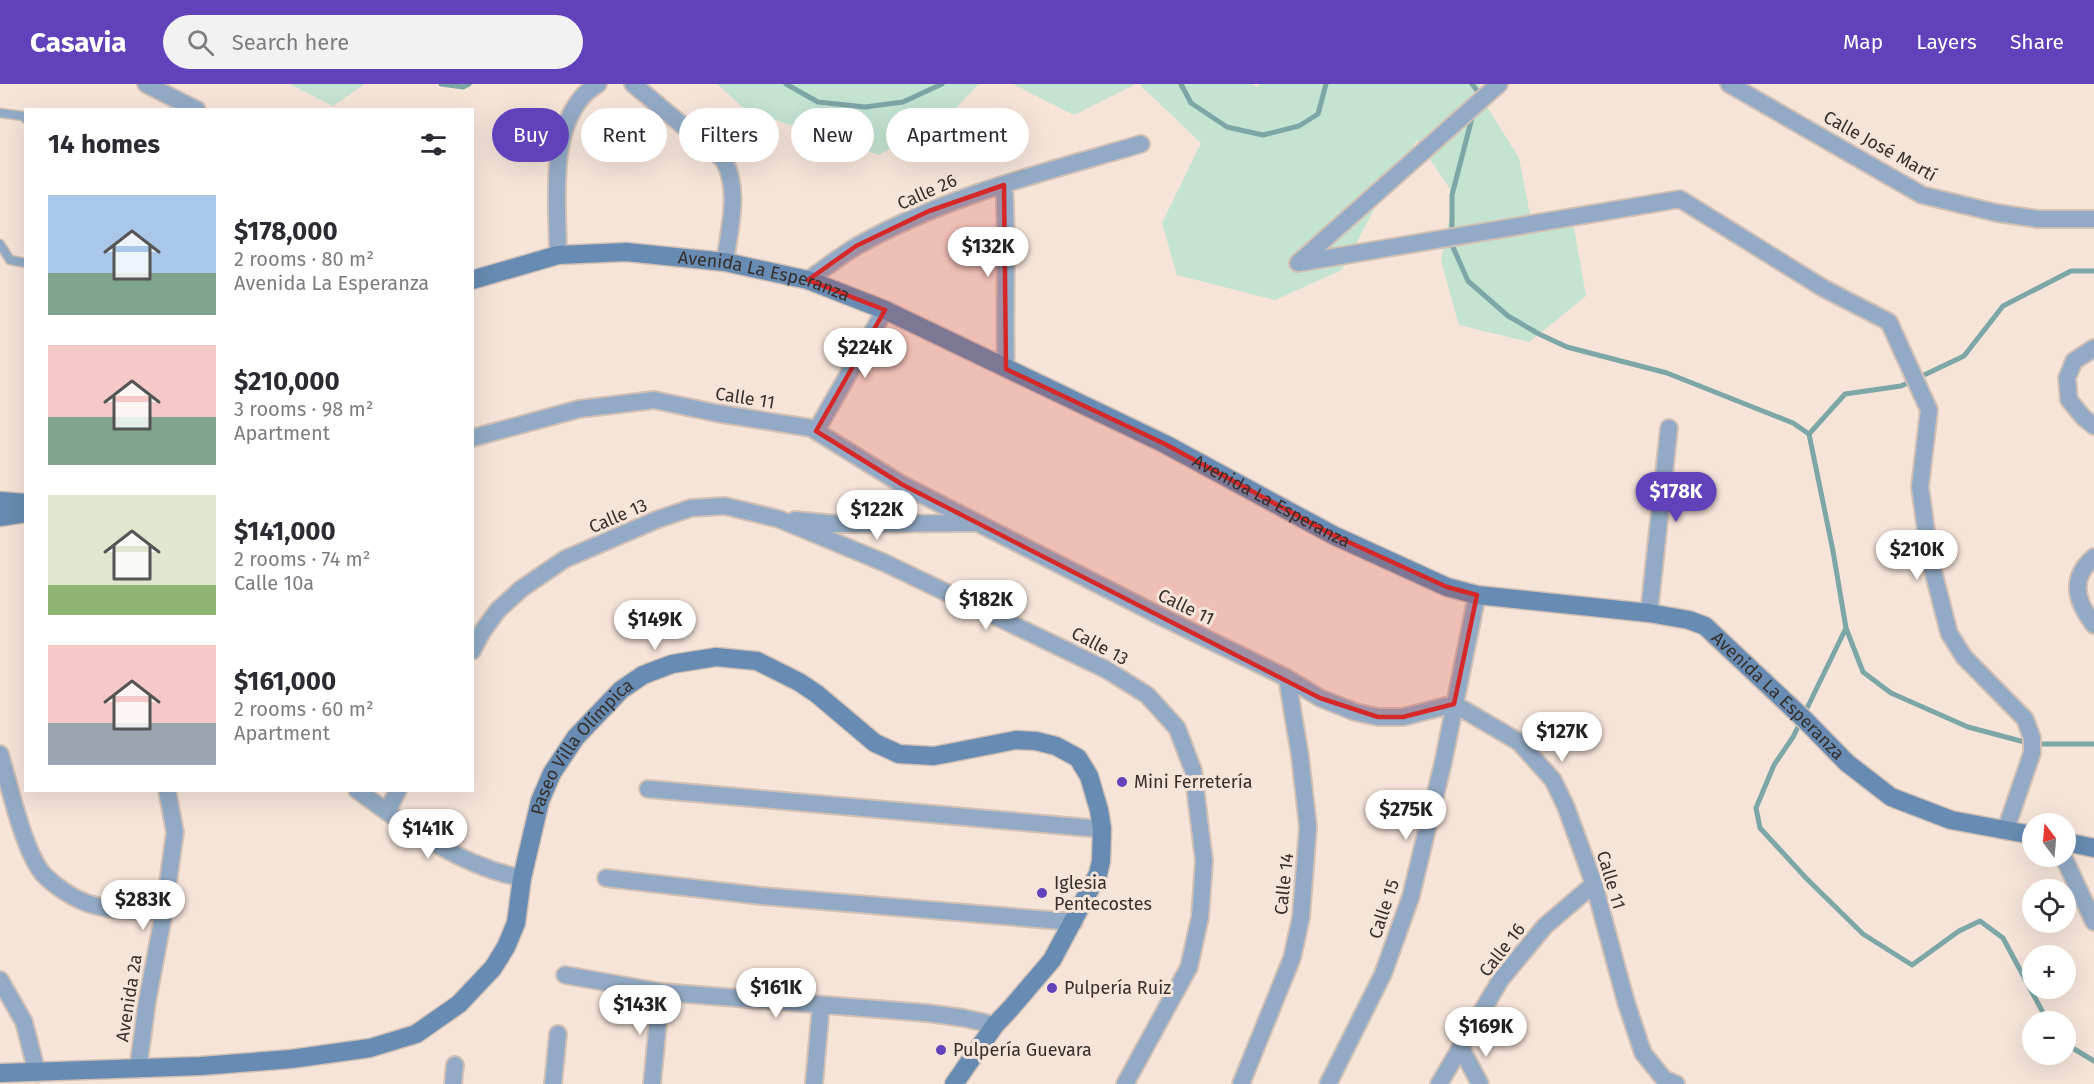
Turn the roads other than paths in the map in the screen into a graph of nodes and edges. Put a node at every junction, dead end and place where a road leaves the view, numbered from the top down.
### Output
1 (146, 84) edge
2 (598, 84) edge
3 (633, 84) edge
4 (1499, 84) edge
5 (1729, 84) edge
6 (195, 108) edge
7 (0, 113) edge
8 (24, 117) edge
9 (1141, 144) dead end
10 (1004, 185) junction
11 (2094, 219) edge
12 (0, 244) edge
13 (558, 255) junction
14 (725, 262) junction
15 (24, 263) edge
16 (474, 279) edge
17 (808, 280) junction
18 (885, 310) junction
19 (2094, 348) edge
20 (1006, 369) junction
21 (2094, 426) edge
22 (1669, 428) dead end
23 (816, 431) junction
24 (474, 437) edge
25 (0, 501) edge
26 (24, 503) edge
27 (24, 513) edge
28 (0, 517) edge
29 (779, 519) junction
30 (977, 523) junction
31 (2094, 557) edge
32 (1477, 595) junction
33 (1649, 613) junction
34 (2094, 625) edge
35 (474, 647) edge
36 (1287, 678) junction
37 (1454, 704) junction
38 (0, 754) edge
39 (648, 789) dead end
40 (167, 792) edge
41 (360, 792) edge
42 (397, 792) edge
43 (387, 812) junction
44 (1102, 829) junction
45 (2006, 830) junction
46 (2022, 833) edge
47 (2076, 844) edge
48 (2094, 848) edge
49 (2068, 867) edge
50 (522, 878) junction
51 (606, 878) dead end
52 (1594, 885) junction
53 (164, 912) junction
54 (1074, 922) junction
55 (2094, 922) edge
56 (565, 975) dead end
57 (0, 980) edge
58 (661, 992) junction
59 (821, 1005) junction
60 (995, 1025) junction
61 (558, 1034) dead end
62 (1461, 1048) junction
63 (455, 1065) dead end
64 (138, 1069) junction
65 (0, 1073) edge
66 (37, 1073) junction
67 (453, 1084) edge
68 (553, 1084) edge
69 (652, 1084) edge
70 (814, 1084) edge
71 (954, 1084) edge
72 (1125, 1084) edge
73 (1241, 1084) edge
74 (1328, 1084) edge
75 (1439, 1084) edge
76 (1480, 1084) edge
77 (1676, 1084) edge

1 - 6 street
2 - 13 street
3 - 14 street
4 - 45 street
5 - 11 street, Calle José Martí
7 - 8 lane
9 - 10 street, Calle 26
10 - 17 street, Calle 26
10 - 20 street
12 - 15 lane
13 - 14 street, Avenida La Esperanza
13 - 16 street, Avenida La Esperanza
14 - 17 street, Avenida La Esperanza
17 - 18 street, Avenida La Esperanza
18 - 20 street, Avenida La Esperanza
18 - 23 street
19 - 21 street
20 - 32 street, Avenida La Esperanza
22 - 33 street
23 - 24 street, Calle 11
23 - 30 street, Calle 11
25 - 26 street
27 - 28 street
29 - 30 street
29 - 35 street, Calle 13
29 - 72 street, Calle 13
30 - 36 street, Calle 11
31 - 34 street
32 - 33 street, Avenida La Esperanza
32 - 37 street, Calle 15
33 - 45 street, Avenida La Esperanza
36 - 37 street, Calle 11
36 - 73 street, Calle 14
37 - 52 street, Calle 11
37 - 74 street, Calle 15
38 - 53 street
39 - 44 street
40 - 53 street, Avenida 2a
41 - 43 street
42 - 43 street
43 - 50 street
44 - 50 street, Paseo Villa Olímpica
44 - 54 street, Paseo Villa Olímpica
45 - 46 street, Avenida La Esperanza
47 - 48 street
49 - 55 street
50 - 64 street, Paseo Villa Olímpica
51 - 54 street
52 - 62 street, Calle 16
52 - 77 street, Calle 11
53 - 64 street, Avenida 2a
54 - 60 street, Paseo Villa Olímpica
56 - 58 street
57 - 66 street
58 - 59 street
58 - 69 street
59 - 60 street
59 - 70 street
60 - 71 street, Paseo Villa Olímpica
61 - 68 street
62 - 75 street, Calle 16
62 - 76 street
63 - 67 street
64 - 66 street, Paseo Villa Olímpica
65 - 66 street, Paseo Villa Olímpica

